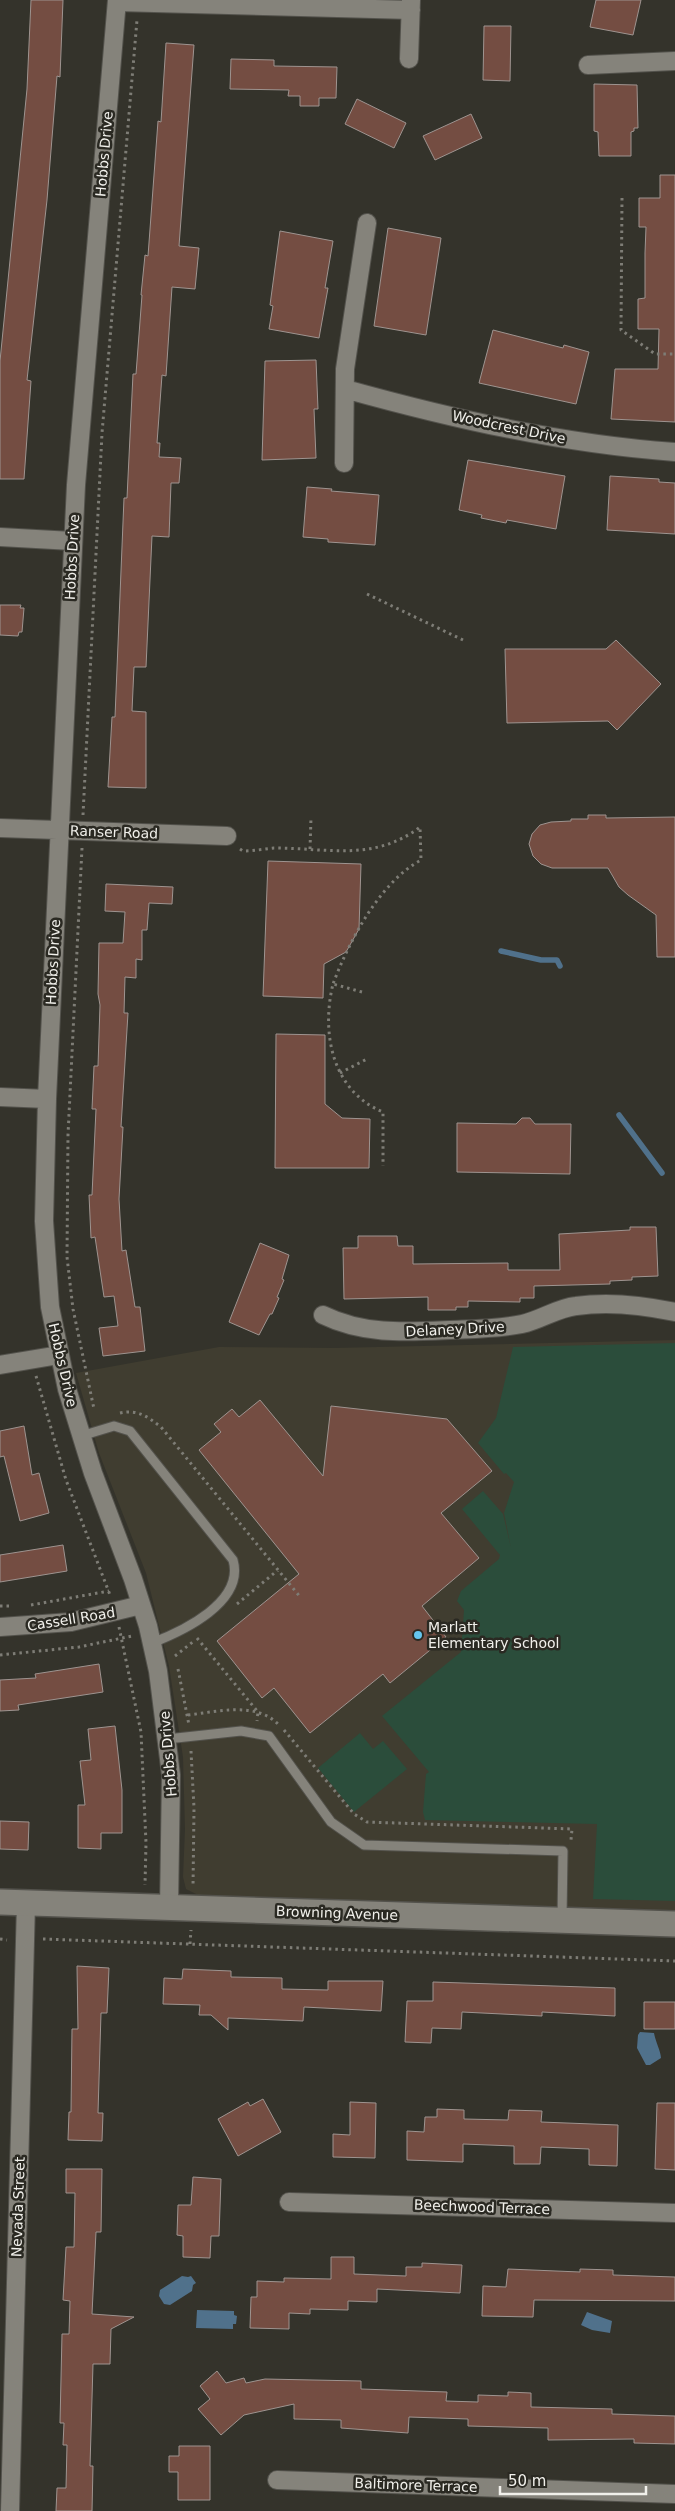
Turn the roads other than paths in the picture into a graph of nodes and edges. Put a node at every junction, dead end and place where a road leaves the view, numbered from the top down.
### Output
1 (117, 1) edge
2 (411, 5) edge
3 (409, 58) dead end
4 (675, 61) edge
5 (588, 65) dead end
6 (366, 223) dead end
7 (345, 389) junction
8 (675, 452) edge
9 (344, 463) dead end
10 (0, 537) edge
11 (72, 541) junction
12 (0, 828) edge
13 (60, 830) junction
14 (227, 836) road end
15 (0, 1097) edge
16 (47, 1099) junction
17 (675, 1312) edge
18 (323, 1315) dead end
19 (59, 1355) junction
20 (0, 1365) edge
21 (81, 1436) junction
22 (142, 1605) junction
23 (0, 1627) edge
24 (152, 1643) junction
25 (168, 1739) junction
26 (0, 1902) edge
27 (26, 1903) junction
28 (169, 1908) junction
29 (562, 1920) junction
30 (675, 1924) edge
31 (289, 2202) dead end
32 (675, 2213) edge
33 (277, 2480) dead end
34 (675, 2494) edge
35 (10, 2511) edge

1 - 2 street
1 - 11 street, Hobbs Drive
2 - 3 street
4 - 5 street
6 - 7 street
7 - 8 street, Woodcrest Drive
7 - 9 street
10 - 11 street
11 - 13 street, Hobbs Drive
12 - 13 street, Ranser Road
13 - 14 street, Ranser Road
13 - 16 street, Hobbs Drive
15 - 16 street
16 - 19 street, Hobbs Drive
17 - 18 street, Delaney Drive
19 - 20 street
19 - 21 street, Hobbs Drive
21 - 22 street, Hobbs Drive
21 - 24 lane
22 - 23 street, Cassell Road
22 - 24 street, Hobbs Drive
24 - 25 street, Hobbs Drive
25 - 28 street, Hobbs Drive
25 - 29 lane
26 - 27 street, Browning Avenue
27 - 28 street, Browning Avenue
27 - 35 street, Nevada Street
28 - 29 street, Browning Avenue
29 - 30 street, Browning Avenue
31 - 32 street, Beechwood Terrace
33 - 34 street, Baltimore Terrace

